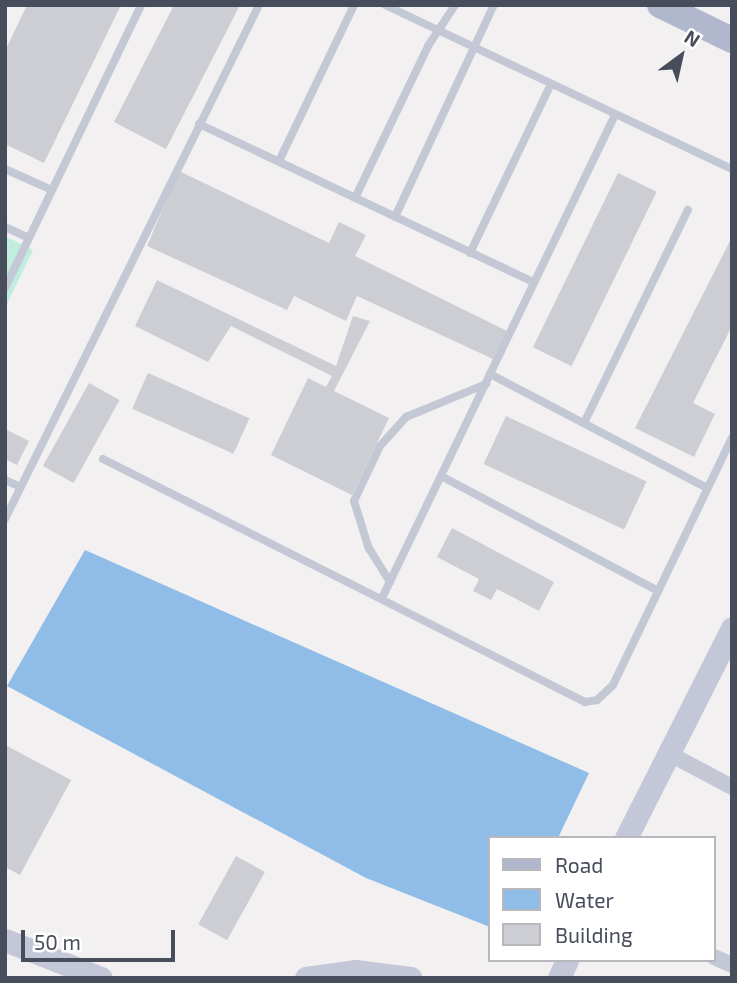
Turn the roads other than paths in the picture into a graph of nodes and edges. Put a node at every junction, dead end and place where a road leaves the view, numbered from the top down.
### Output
1 (141, 5) edge
2 (259, 5) edge
3 (354, 5) edge
4 (385, 5) edge
5 (455, 5) edge
6 (494, 5) edge
7 (660, 5) edge
8 (442, 31) junction
9 (732, 40) edge
10 (474, 48) junction
11 (551, 84) junction
12 (614, 117) junction
13 (199, 124) junction
14 (279, 161) junction
15 (5, 169) edge
16 (732, 169) edge
17 (52, 190) junction
18 (355, 198) junction
19 (688, 210) dead end
20 (396, 217) junction
21 (5, 227) edge
22 (29, 238) junction
23 (470, 253) junction
24 (534, 282) junction
25 (5, 288) edge
26 (490, 374) junction
27 (486, 384) junction
28 (585, 421) junction
29 (732, 438) edge
30 (103, 459) dead end
31 (441, 476) junction
32 (5, 480) edge
33 (21, 487) junction
34 (708, 488) junction
35 (5, 519) edge
36 (390, 582) junction
37 (658, 591) junction
38 (382, 598) junction
39 (732, 628) edge
40 (668, 753) junction
41 (732, 787) edge
42 (627, 836) edge
43 (5, 940) edge
44 (716, 958) edge
45 (566, 962) edge
46 (732, 965) edge
47 (73, 974) edge
48 (397, 976) edge
49 (101, 978) edge
50 (306, 978) edge
51 (559, 978) edge

1 - 17 lane
2 - 13 lane
3 - 14 lane
4 - 8 lane
5 - 8 lane
6 - 10 lane
7 - 9 main road
8 - 10 lane
8 - 18 lane
10 - 11 lane
10 - 20 lane
11 - 12 lane
11 - 23 lane
12 - 16 lane
12 - 24 lane
13 - 14 lane
13 - 33 lane
14 - 18 lane
15 - 17 lane
17 - 22 lane
18 - 20 lane
19 - 28 lane
20 - 23 lane
21 - 22 lane
22 - 25 lane
23 - 24 lane
24 - 26 lane
26 - 27 lane
26 - 28 lane
27 - 31 lane
27 - 36 lane
28 - 34 lane
29 - 34 lane
30 - 38 lane
31 - 36 lane
31 - 37 lane
32 - 33 lane
33 - 35 lane
34 - 37 lane
36 - 38 lane
37 - 38 lane
39 - 40 main road
40 - 41 street
40 - 42 main road
43 - 47 main road
44 - 46 street
45 - 51 main road
47 - 49 main road
48 - 50 main road

